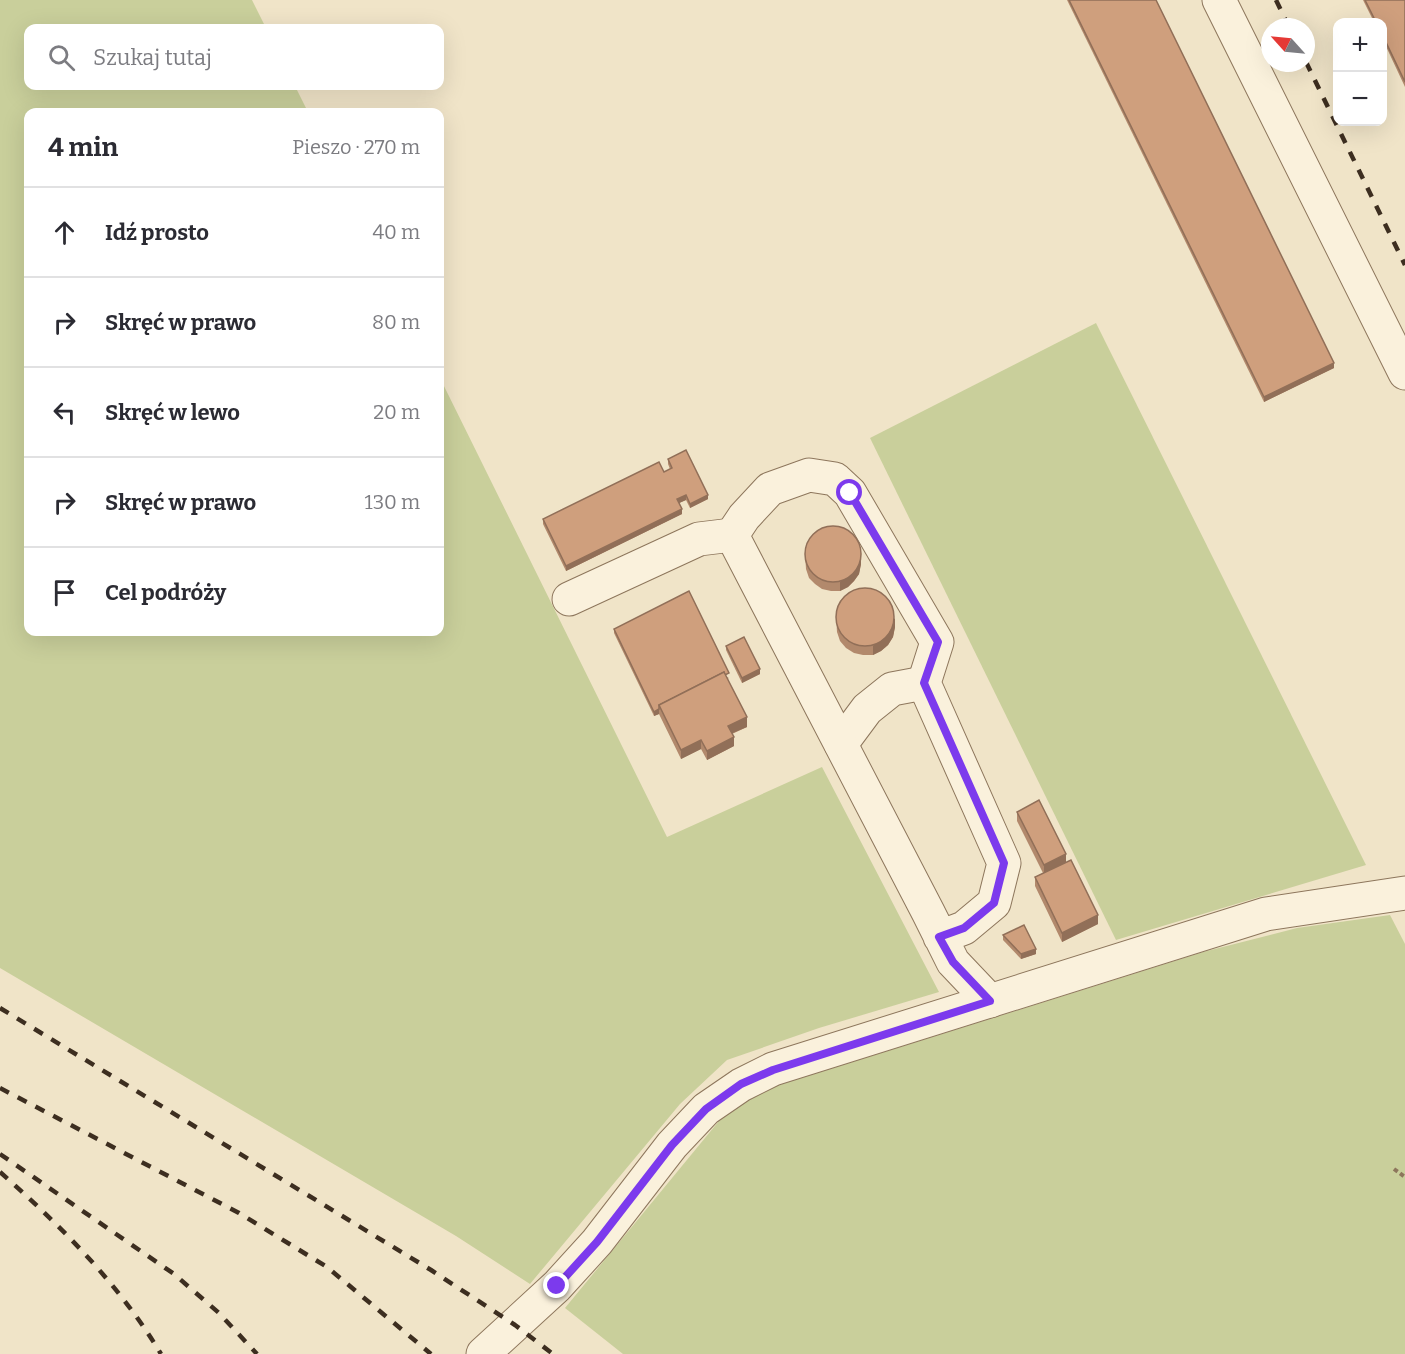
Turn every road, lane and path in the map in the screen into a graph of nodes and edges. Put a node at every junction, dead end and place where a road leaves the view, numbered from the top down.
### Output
1 (1219, 0) edge
2 (1405, 373) edge
3 (732, 535) junction
4 (569, 599) dead end
5 (924, 683) junction
6 (841, 744) junction
7 (1405, 893) edge
8 (939, 937) junction
9 (990, 1001) junction
10 (1394, 1169) dead end
11 (1405, 1177) edge
12 (483, 1354) edge

1 - 2 lane
3 - 4 lane
3 - 5 lane
3 - 6 lane
5 - 6 lane
5 - 8 lane
6 - 8 lane
7 - 9 lane
8 - 9 lane
9 - 12 lane
10 - 11 path

